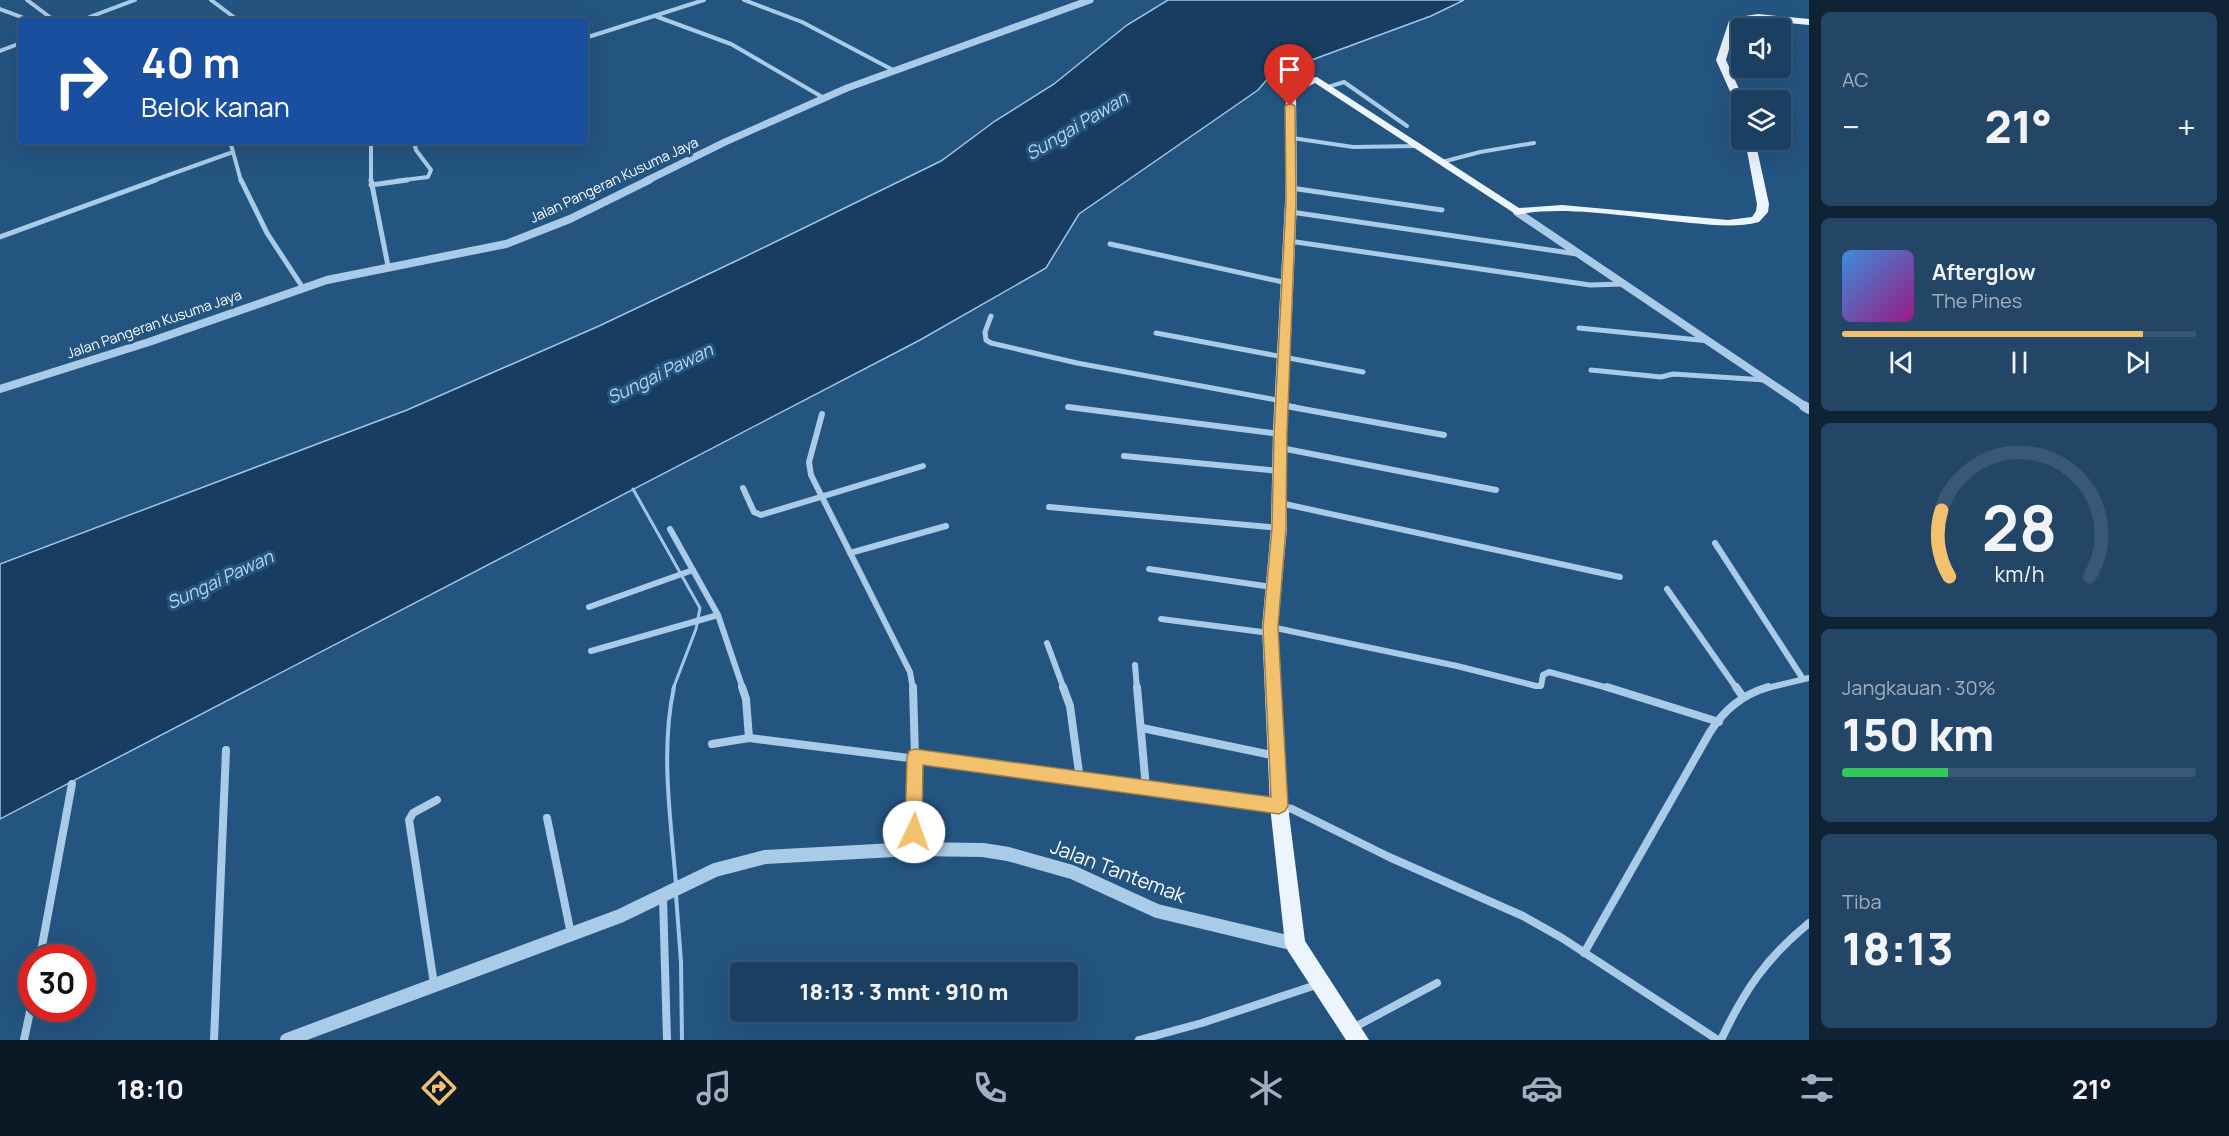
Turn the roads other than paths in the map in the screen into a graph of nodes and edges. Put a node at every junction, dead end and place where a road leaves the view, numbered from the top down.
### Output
1 (27, 0) edge
2 (135, 0) edge
3 (211, 0) edge
4 (704, 0) edge
5 (744, 0) edge
6 (1089, 0) edge
7 (0, 9) edge
8 (655, 16) junction
9 (24, 18) edge
10 (51, 18) edge
11 (87, 18) edge
12 (235, 18) edge
13 (1809, 22) edge
14 (588, 37) edge
15 (18, 44) edge
16 (0, 51) edge
17 (893, 70) junction
18 (1336, 85) junction
19 (1734, 90) edge
20 (824, 98) junction
21 (1407, 126) dead end
22 (1292, 138) junction
23 (1534, 143) dead end
24 (231, 144) edge
25 (371, 144) edge
26 (415, 144) edge
27 (1418, 146) junction
28 (1752, 150) edge
29 (233, 152) junction
30 (1448, 160) junction
31 (371, 186) junction
32 (1291, 188) junction
33 (1442, 210) dead end
34 (1290, 212) junction
35 (1517, 212) junction
36 (0, 237) edge
37 (1288, 241) junction
38 (1110, 244) dead end
39 (1581, 254) junction
40 (388, 266) junction
41 (1288, 283) junction
42 (1623, 284) junction
43 (303, 288) junction
44 (991, 316) dead end
45 (1579, 328) dead end
46 (1156, 333) dead end
47 (1709, 341) junction
48 (1285, 356) junction
49 (1591, 370) dead end
50 (1363, 372) dead end
51 (1766, 380) junction
52 (0, 389) edge
53 (1282, 403) junction
54 (1068, 407) dead end
55 (1809, 409) edge
56 (822, 414) dead end
57 (1444, 435) dead end
58 (1280, 441) junction
59 (1124, 456) dead end
60 (923, 466) dead end
61 (1280, 471) junction
62 (743, 488) dead end
63 (1496, 490) dead end
64 (821, 496) junction
65 (1280, 502) junction
66 (1049, 507) dead end
67 (946, 526) dead end
68 (1279, 528) junction
69 (670, 529) dead end
70 (1715, 543) dead end
71 (850, 553) junction
72 (1149, 569) dead end
73 (693, 570) junction
74 (1620, 577) dead end
75 (1273, 587) junction
76 (1667, 589) dead end
77 (589, 607) dead end
78 (718, 615) junction
79 (1161, 619) dead end
80 (1270, 630) junction
81 (1047, 643) dead end
82 (591, 651) dead end
83 (1136, 665) dead end
84 (1806, 679) edge
85 (1743, 697) junction
86 (1719, 722) junction
87 (1142, 728) junction
88 (749, 738) junction
89 (712, 744) dead end
90 (226, 750) dead end
91 (1276, 756) junction
92 (915, 757) junction
93 (1080, 780) junction
94 (72, 784) dead end
95 (1146, 788) junction
96 (437, 800) dead end
97 (1279, 806) junction
98 (547, 818) dead end
99 (913, 849) junction
100 (666, 895) junction
101 (1809, 923) edge
102 (571, 934) junction
103 (42, 944) edge
104 (1296, 944) junction
105 (1584, 953) junction
106 (1437, 983) dead end
107 (1320, 984) junction
108 (434, 985) junction
109 (28, 1022) edge
110 (1355, 1034) edge
111 (1714, 1039) edge
112 (24, 1040) edge
113 (214, 1040) edge
114 (287, 1040) edge
115 (667, 1040) edge
116 (1140, 1040) edge

1 - 10 street
2 - 11 street
3 - 12 street
4 - 8 street
5 - 17 street
6 - 17 street, Jalan Pangeran Kusuma Jaya
7 - 9 street
8 - 14 street
8 - 20 street
13 - 19 main road
15 - 16 street
17 - 20 street, Jalan Pangeran Kusuma Jaya
18 - 21 street
18 - 22 main road
18 - 27 main road
20 - 40 street, Jalan Pangeran Kusuma Jaya
22 - 27 street
22 - 32 main road
23 - 30 street
24 - 29 street
25 - 31 street
26 - 31 street
27 - 30 main road
28 - 35 main road
29 - 36 street
29 - 43 street
30 - 35 main road
31 - 40 street
32 - 33 street
32 - 34 main road
34 - 37 main road
34 - 39 street
35 - 39 street
37 - 41 main road
37 - 42 street
38 - 41 street
39 - 42 street
40 - 43 street, Jalan Pangeran Kusuma Jaya
41 - 48 main road
42 - 47 street
43 - 52 street, Jalan Pangeran Kusuma Jaya
44 - 53 street
45 - 47 street
46 - 48 street
47 - 51 street
48 - 50 street
48 - 53 main road
49 - 51 street
51 - 55 street
53 - 57 street
53 - 58 main road
54 - 58 street
56 - 64 street
58 - 61 main road
58 - 63 street
59 - 61 street
60 - 64 street
61 - 65 main road
62 - 64 street
64 - 71 street
65 - 68 main road
65 - 74 street
66 - 68 street
67 - 71 street
68 - 75 main road
69 - 73 street
70 - 84 street
71 - 92 street
72 - 75 street
73 - 77 street
73 - 78 street
75 - 80 main road
76 - 85 street
78 - 82 street
78 - 88 street
79 - 80 street
80 - 86 street
80 - 91 main road
81 - 93 street
83 - 87 street
84 - 85 street
85 - 86 street
86 - 105 street
87 - 91 street
87 - 95 street
88 - 89 street
88 - 92 street
90 - 113 street
91 - 97 main road
92 - 93 street
92 - 99 street
93 - 95 street
94 - 103 street
95 - 97 street
96 - 108 street
97 - 104 main road
97 - 105 street
98 - 102 street
99 - 100 street, Jalan Tantemak
99 - 104 street, Jalan Tantemak
100 - 102 street, Jalan Tantemak
100 - 115 street
101 - 111 street
102 - 108 street, Jalan Tantemak
104 - 107 main road
105 - 111 street
106 - 110 street
107 - 110 main road
107 - 116 street
108 - 114 street, Jalan Tantemak
109 - 112 street

